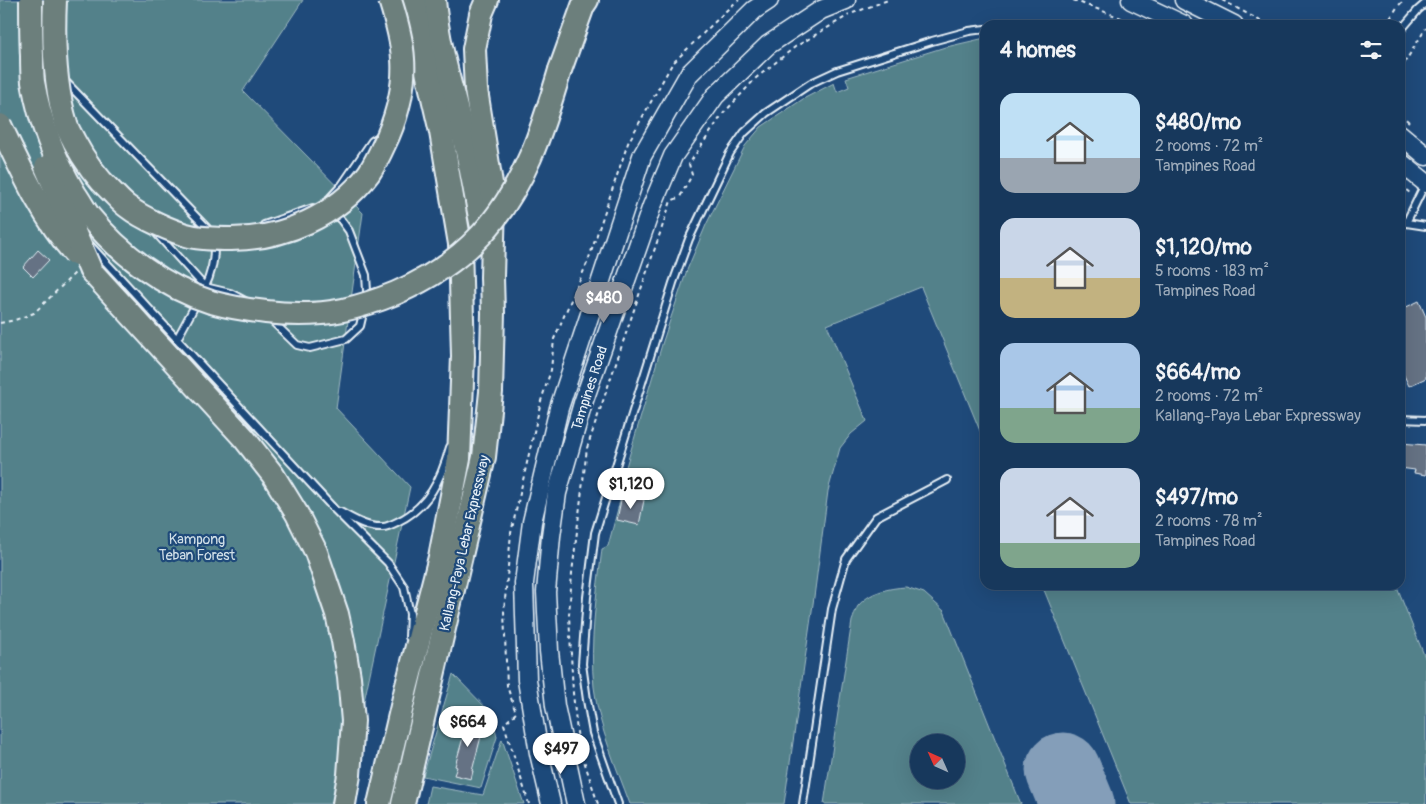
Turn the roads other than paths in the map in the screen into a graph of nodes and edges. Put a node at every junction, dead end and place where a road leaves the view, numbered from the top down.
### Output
1 (30, 0) edge
2 (55, 0) edge
3 (390, 0) edge
4 (414, 0) edge
5 (434, 0) edge
6 (487, 0) edge
7 (588, 0) edge
8 (769, 0) edge
9 (846, 0) edge
10 (1131, 0) edge
11 (1184, 0) edge
12 (1426, 3) edge
13 (1173, 20) edge
14 (1224, 20) edge
15 (1405, 25) edge
16 (980, 30) edge
17 (50, 65) junction
18 (442, 92) junction
19 (0, 125) edge
20 (390, 136) dead end
21 (1405, 138) edge
22 (1426, 156) edge
23 (1405, 166) edge
24 (1426, 183) edge
25 (321, 208) junction
26 (66, 220) dead end
27 (1405, 220) edge
28 (1405, 223) edge
29 (1426, 226) edge
30 (258, 227) dead end
31 (249, 231) dead end
32 (213, 244) junction
33 (83, 272) junction
34 (492, 277) junction
35 (205, 286) junction
36 (177, 339) junction
37 (460, 413) junction
38 (1405, 419) edge
39 (1426, 420) edge
40 (947, 480) dead end
41 (334, 509) junction
42 (409, 642) dead end
43 (408, 652) dead end
44 (406, 689) junction
45 (344, 804) edge
46 (379, 804) edge
47 (403, 804) edge
48 (551, 804) edge
49 (576, 804) edge
50 (618, 804) edge
51 (803, 804) edge

1 - 7 highway, bridge
1 - 33 highway, bridge
2 - 3 highway, bridge
2 - 17 lane
4 - 18 highway
5 - 18 highway
6 - 34 highway
8 - 48 main road, Tampines Road
9 - 49 main road, Tampines Road
10 - 13 main road
11 - 14 main road
12 - 15 lane
16 - 50 lane
17 - 32 lane
17 - 35 lane
18 - 34 highway
18 - 37 highway
19 - 33 highway, bridge
20 - 25 lane
21 - 22 main road
23 - 24 main road
24 - 27 lane
25 - 30 lane
25 - 35 lane
26 - 36 lane
28 - 29 lane
31 - 32 lane
32 - 35 lane
33 - 45 highway
34 - 47 highway, Kallang-Paya Lebar Expressway
35 - 36 lane
36 - 41 lane
37 - 41 lane
37 - 44 highway
38 - 39 lane
40 - 51 lane
41 - 42 lane
43 - 44 lane
44 - 46 highway

